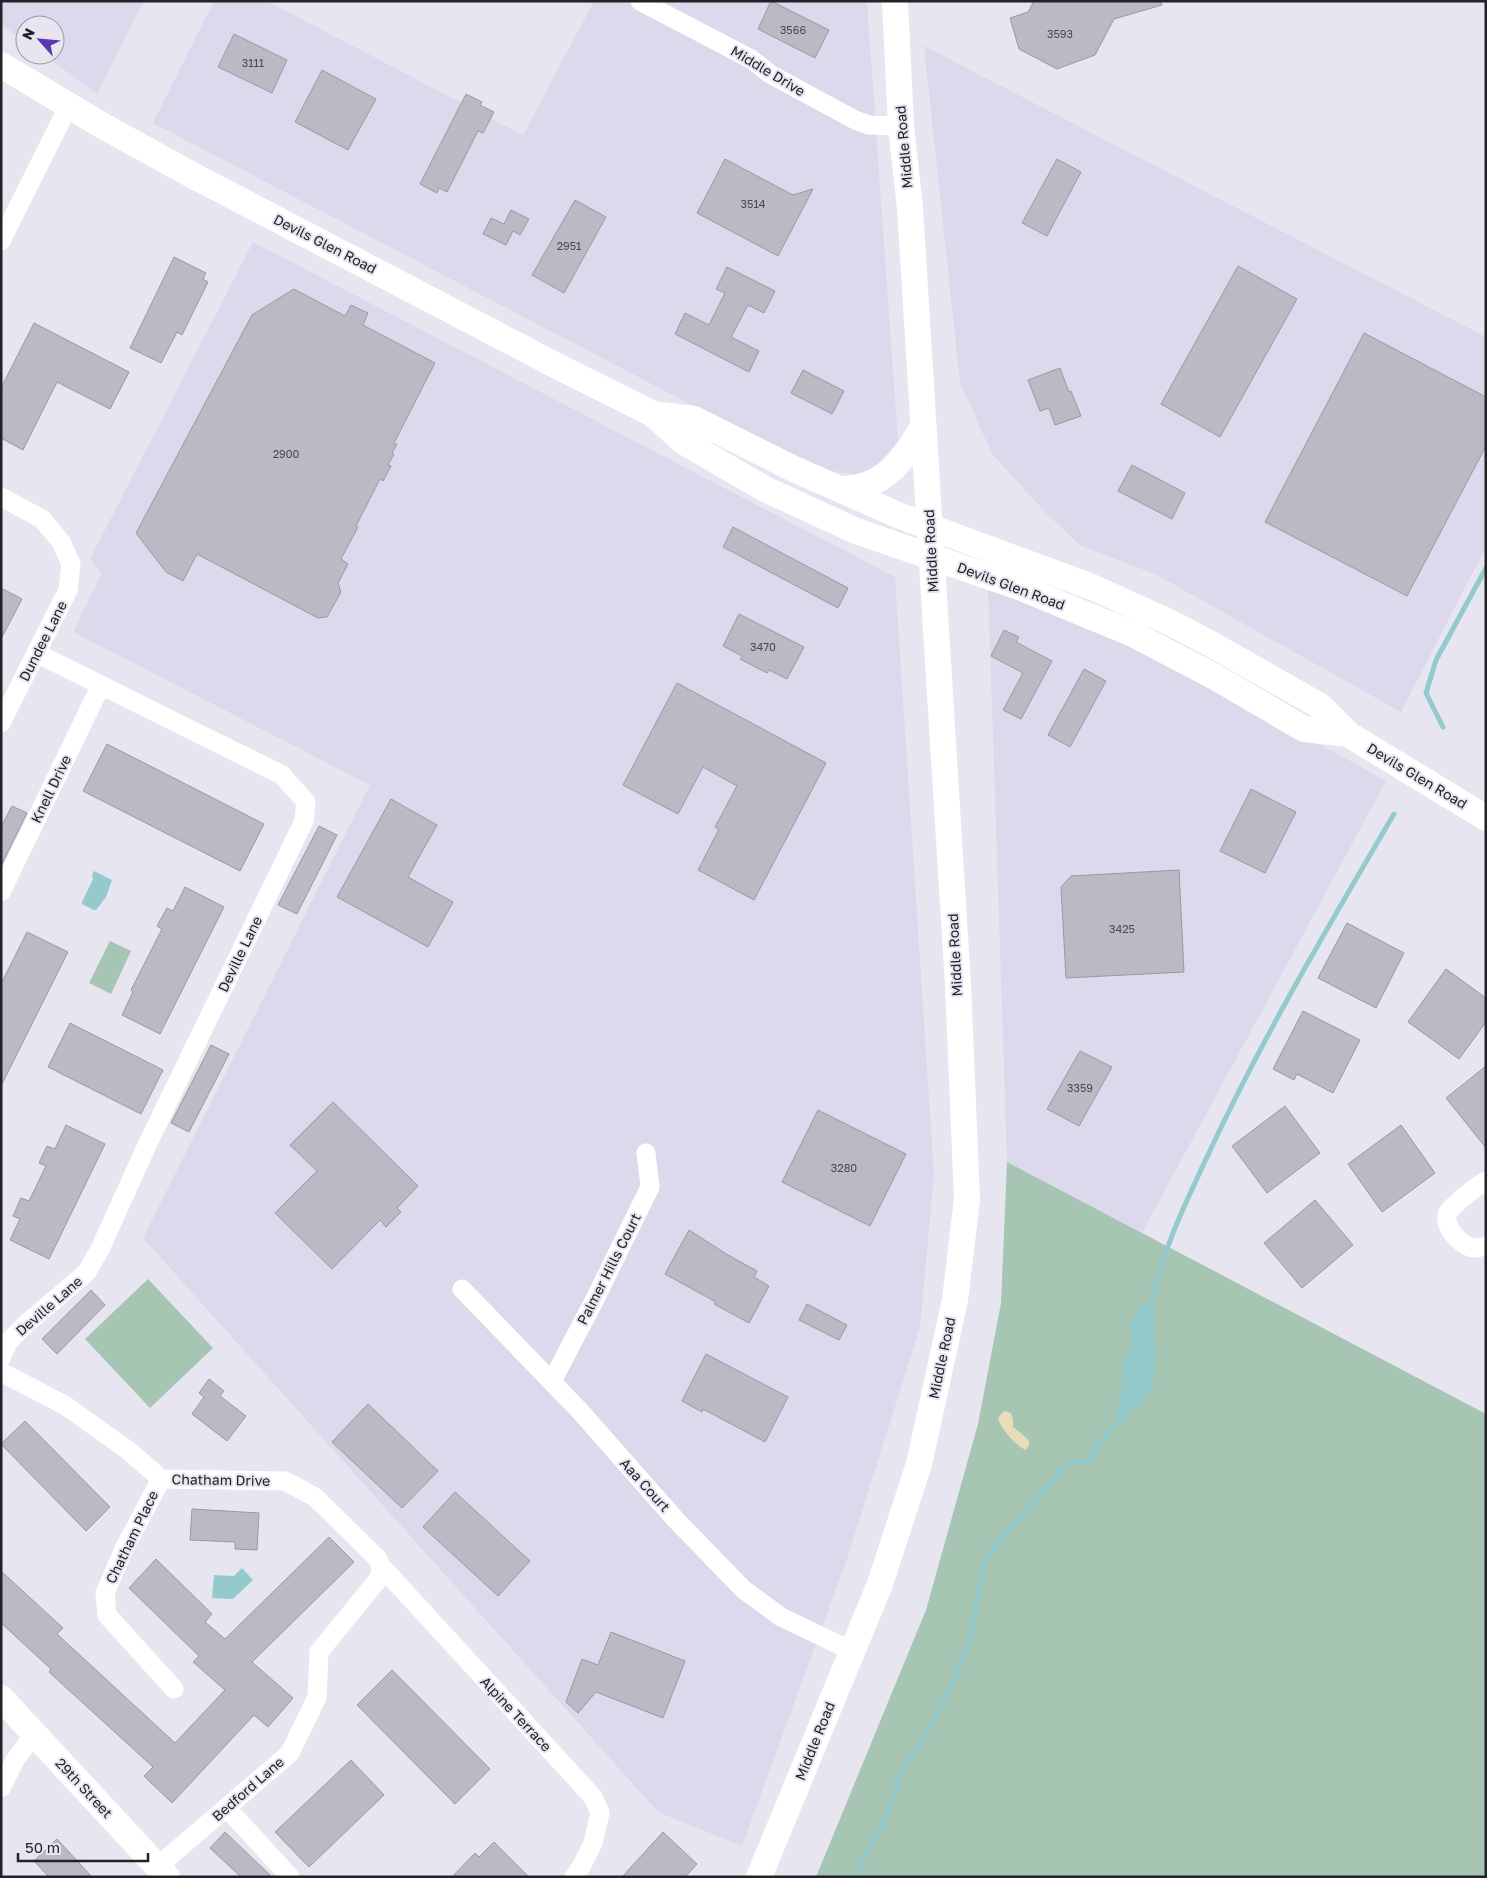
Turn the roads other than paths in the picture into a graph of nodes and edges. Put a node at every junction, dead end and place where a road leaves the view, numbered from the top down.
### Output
1 (640, 1) edge
2 (895, 1) edge
3 (1, 64) edge
4 (69, 105) junction
5 (901, 126) junction
6 (1, 241) edge
7 (653, 414) junction
8 (923, 427) junction
9 (841, 490) junction
10 (1, 498) edge
11 (929, 526) junction
12 (931, 557) junction
13 (36, 653) junction
14 (102, 686) junction
15 (1, 724) edge
16 (1348, 734) junction
17 (1486, 818) edge
18 (1, 892) edge
19 (646, 1154) dead end
20 (1486, 1181) edge
21 (1486, 1246) edge
22 (462, 1289) dead end
23 (1, 1358) edge
24 (1, 1372) edge
25 (552, 1381) junction
26 (160, 1479) junction
27 (381, 1566) junction
28 (852, 1651) junction
29 (174, 1689) dead end
30 (1, 1698) edge
31 (34, 1734) junction
32 (1, 1788) edge
33 (227, 1808) junction
34 (162, 1872) edge
35 (290, 1877) edge
36 (574, 1877) edge
37 (759, 1877) edge

1 - 5 street, Middle Drive
2 - 5 main road, Middle Road
3 - 4 main road, Devils Glen Road
4 - 6 street
4 - 7 main road, Devils Glen Road
5 - 8 main road, Middle Road
7 - 9 main road, Devils Glen Road
7 - 12 main road, Devils Glen Road
8 - 9 main road
8 - 11 main road, Middle Road
9 - 11 main road, Devils Glen Road
10 - 13 street, Dundee Lane
11 - 12 main road, Middle Road
11 - 16 main road, Devils Glen Road
12 - 16 main road, Devils Glen Road
12 - 28 main road, Middle Road
13 - 14 street, Deville Lane
13 - 15 street, Dundee Lane
14 - 18 street, Knell Drive
14 - 23 street, Deville Lane
16 - 17 main road, Devils Glen Road
19 - 25 street, Palmer Hills Court
20 - 21 street
22 - 25 street, Aaa Court
24 - 26 street, Chatham Drive
25 - 28 street, Aaa Court
26 - 27 street, Chatham Drive
26 - 29 street, Chatham Place
27 - 33 street, Bedford Lane
27 - 36 street, Alpine Terrace
28 - 37 main road, Middle Road
30 - 31 main road, 29th Street
31 - 32 street
31 - 34 main road, 29th Street
33 - 34 street, Bedford Lane
33 - 35 street

